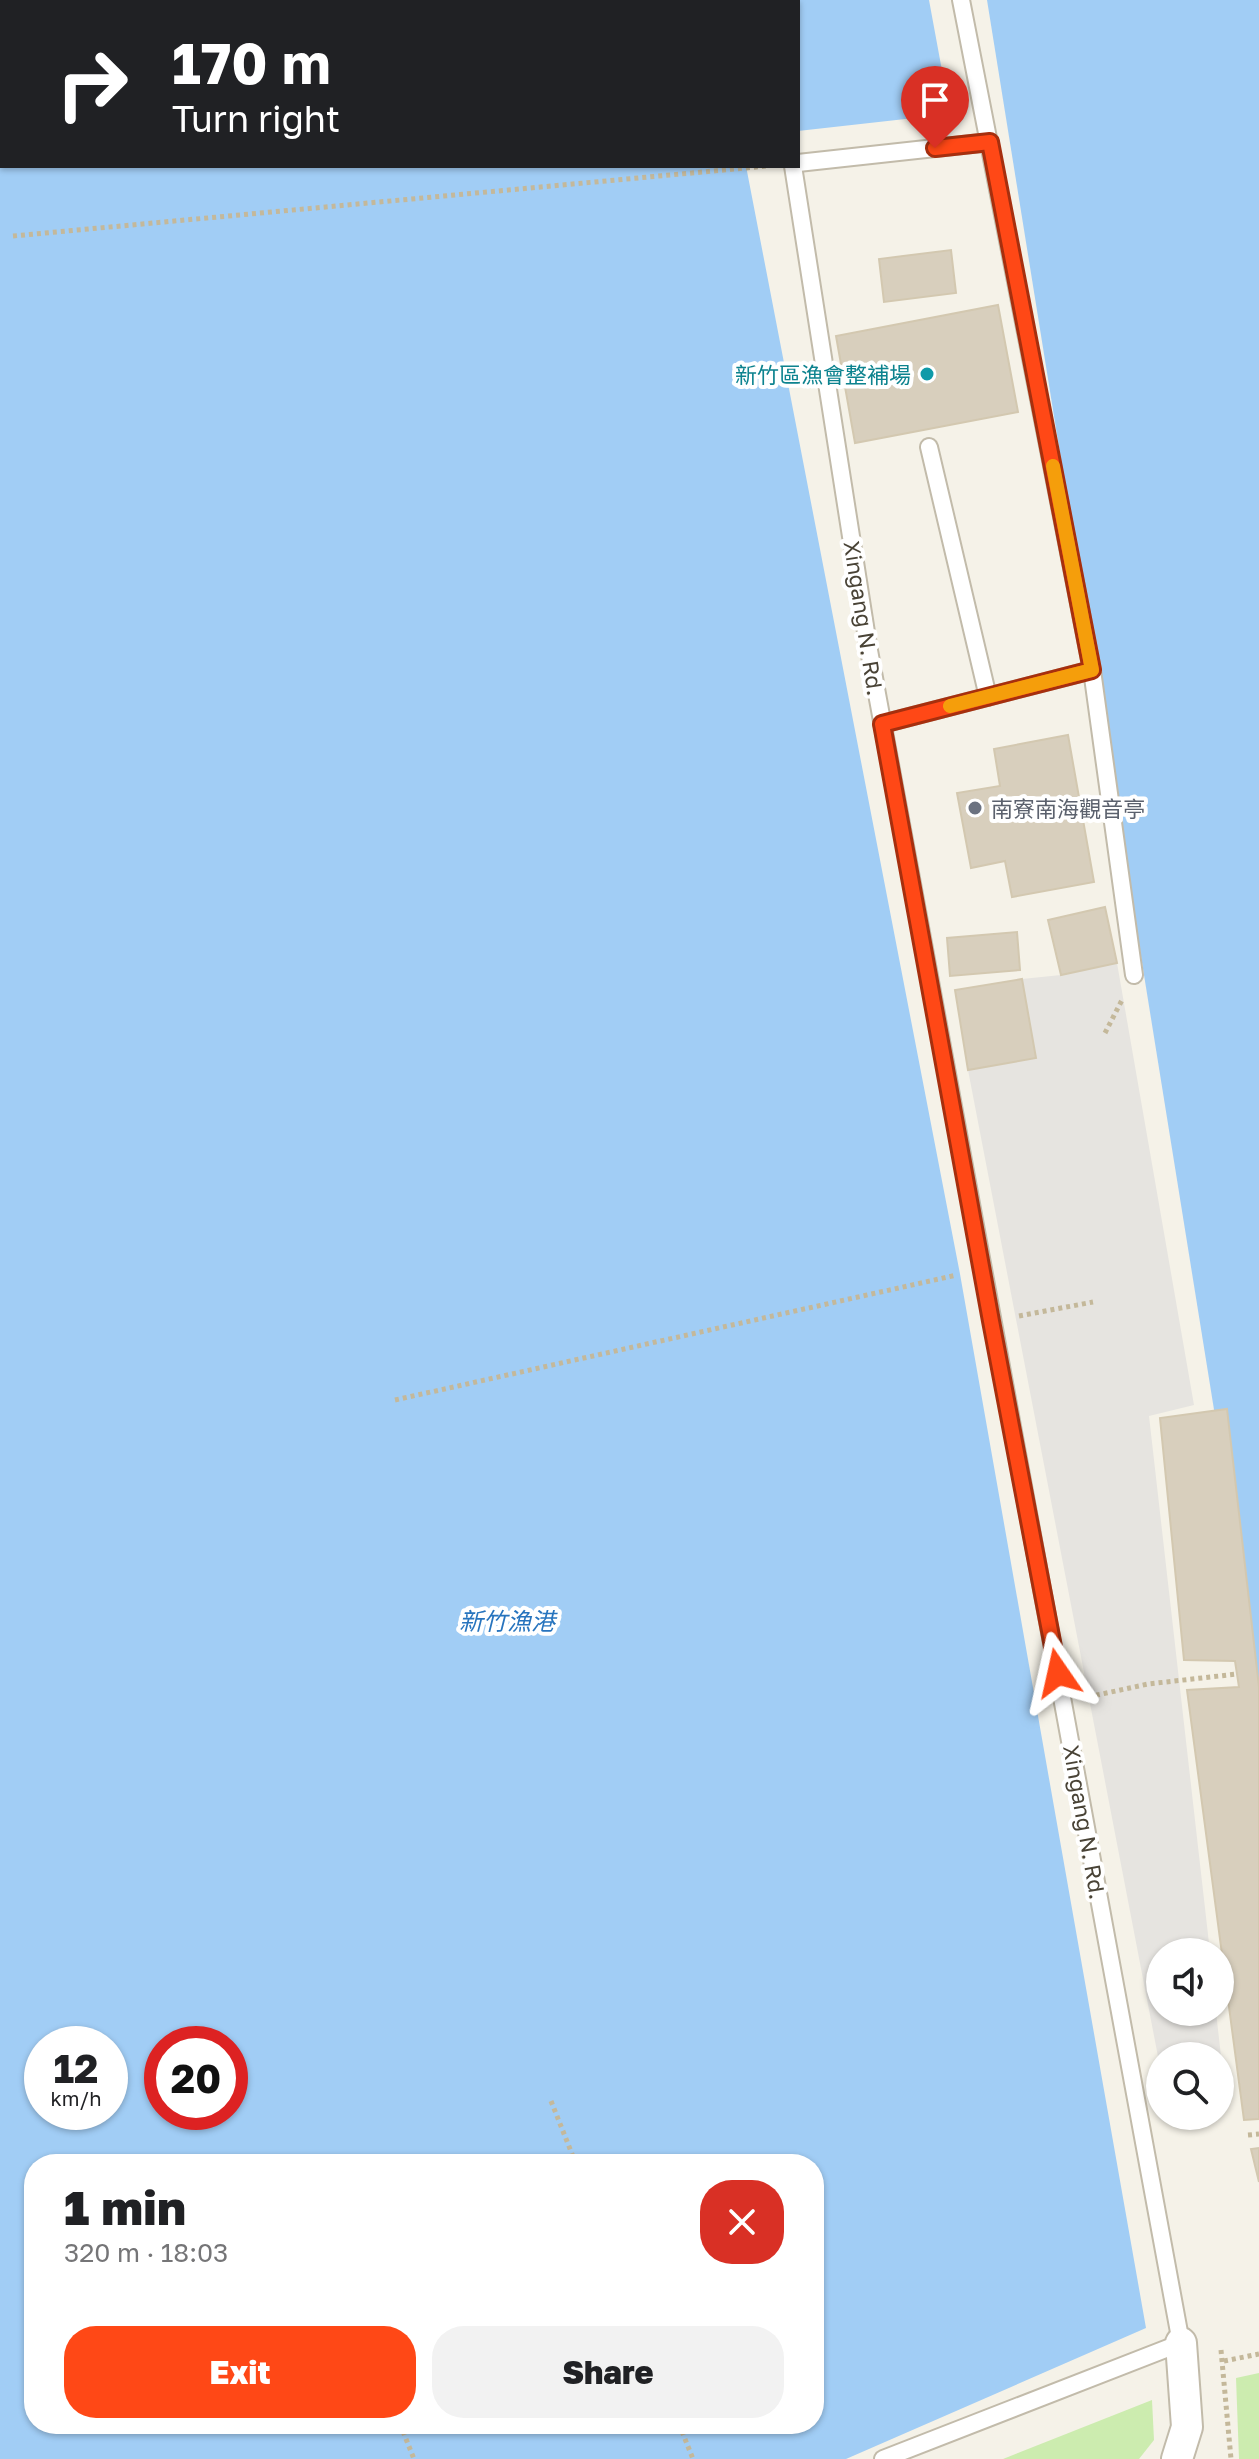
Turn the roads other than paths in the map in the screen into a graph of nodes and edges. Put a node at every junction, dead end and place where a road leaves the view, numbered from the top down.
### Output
1 (961, 0) edge
2 (990, 142) junction
3 (800, 164) edge
4 (797, 168) edge
5 (929, 447) dead end
6 (1092, 670) junction
7 (988, 697) junction
8 (882, 724) junction
9 (1134, 975) road end
10 (1181, 2343) junction
11 (883, 2459) edge
12 (1177, 2459) edge

1 - 2 lane
2 - 3 lane, Xingang N. Rd.
2 - 6 lane
4 - 8 lane, Xingang N. Rd.
5 - 7 lane
6 - 7 lane
6 - 9 lane
7 - 8 lane
8 - 10 lane, Xingang N. Rd.
10 - 11 lane
10 - 12 street

